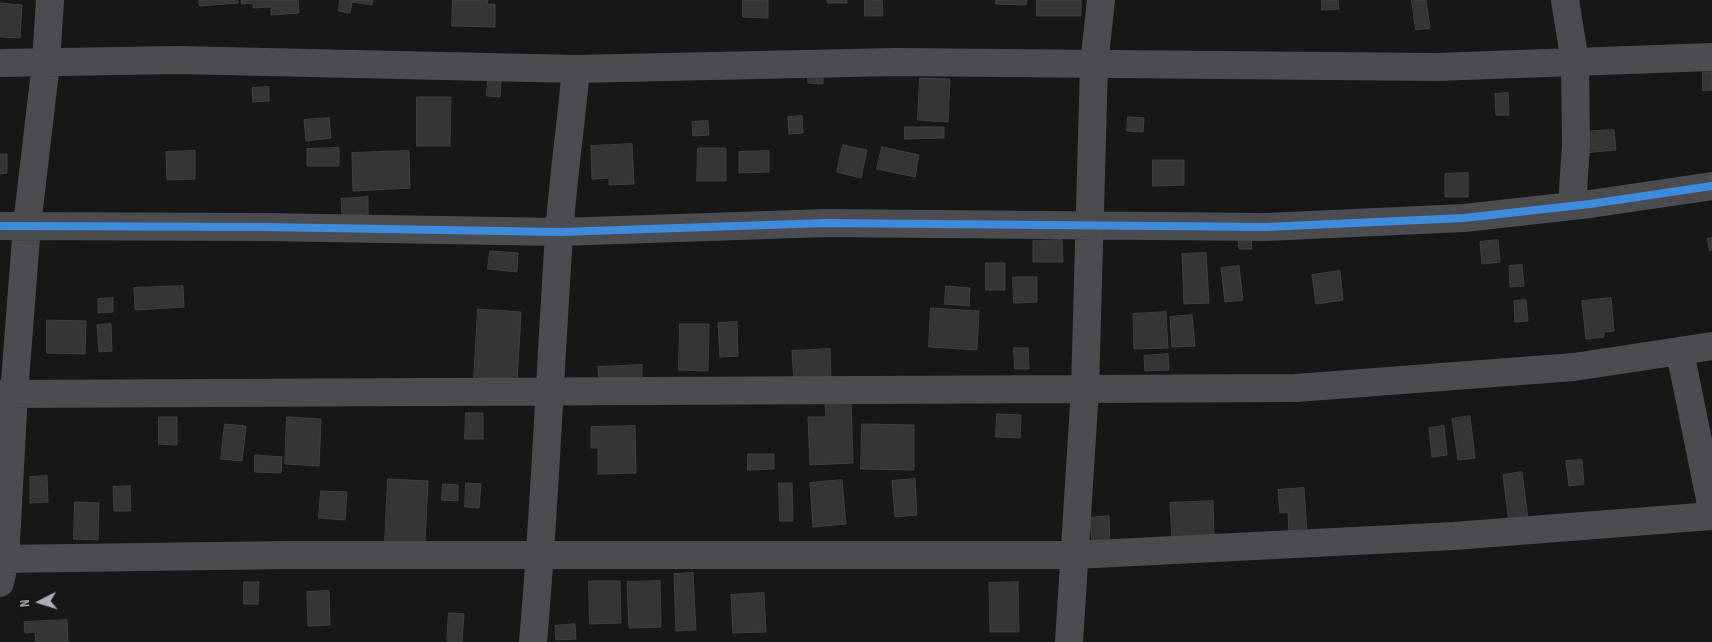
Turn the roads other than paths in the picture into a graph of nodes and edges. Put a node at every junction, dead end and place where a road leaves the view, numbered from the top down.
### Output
1 (50, 0) edge
2 (1102, 0) edge
3 (1565, 0) edge
4 (1712, 57) edge
5 (1575, 62) junction
6 (0, 63) edge
7 (46, 63) junction
8 (1094, 65) junction
9 (576, 69) junction
10 (1712, 186) edge
11 (1572, 206) junction
12 (27, 225) junction
13 (0, 226) edge
14 (1090, 226) junction
15 (560, 232) junction
16 (1712, 346) edge
17 (1680, 352) junction
18 (1085, 389) junction
19 (549, 392) junction
20 (7, 394) edge
21 (1712, 509) edge
22 (1712, 516) edge
23 (541, 555) junction
24 (1075, 555) junction
25 (2, 567) edge
26 (533, 642) edge
27 (1069, 642) edge

1 - 7 street
2 - 8 street
3 - 5 street
4 - 5 street
5 - 8 street
5 - 11 street
6 - 7 street
7 - 9 street
7 - 12 street
8 - 9 street
8 - 14 street
9 - 15 street
10 - 11 street
11 - 14 street
12 - 13 street
12 - 15 street
12 - 20 street
14 - 15 street
14 - 18 street
15 - 19 street
16 - 17 street
17 - 18 street
17 - 21 street
18 - 19 street
18 - 24 street
19 - 20 street
19 - 23 street
20 - 25 street
22 - 24 street
23 - 24 street
23 - 25 street
23 - 26 street
24 - 27 street

